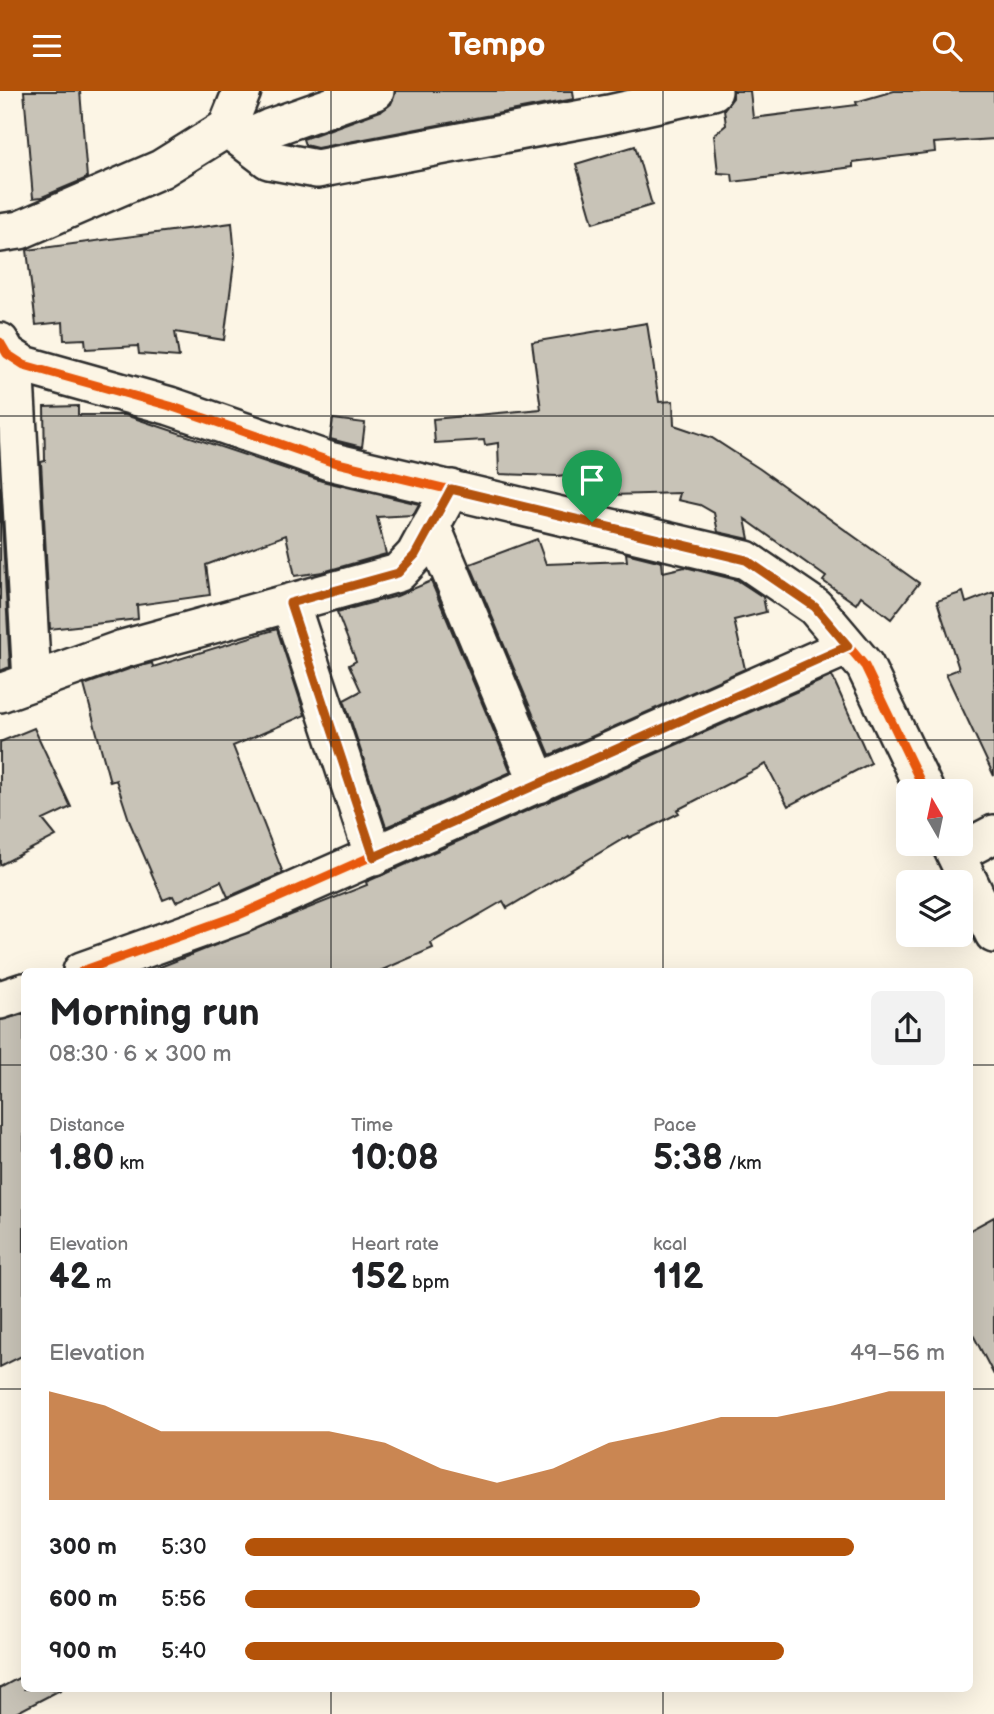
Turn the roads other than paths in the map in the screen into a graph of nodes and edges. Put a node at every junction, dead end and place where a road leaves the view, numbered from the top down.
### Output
1 (242, 91) edge
2 (375, 91) edge
3 (713, 91) edge
4 (235, 134) junction
5 (0, 233) edge
6 (7, 351) edge
7 (451, 489) junction
8 (431, 525) junction
9 (290, 603) junction
10 (848, 646) junction
11 (16, 687) edge
12 (919, 779) edge
13 (539, 784) junction
14 (994, 834) edge
15 (973, 842) edge
16 (956, 856) edge
17 (374, 857) junction
18 (994, 934) edge
19 (90, 968) edge
20 (21, 993) edge
21 (0, 1000) edge

1 - 4 street
2 - 4 street
3 - 4 street
4 - 5 street
6 - 7 street
6 - 11 street
7 - 8 street
7 - 10 street
8 - 9 street
8 - 13 street
9 - 11 street
9 - 17 street
10 - 12 street
10 - 13 street
13 - 17 street
14 - 15 street
16 - 18 street
17 - 19 street
20 - 21 street

